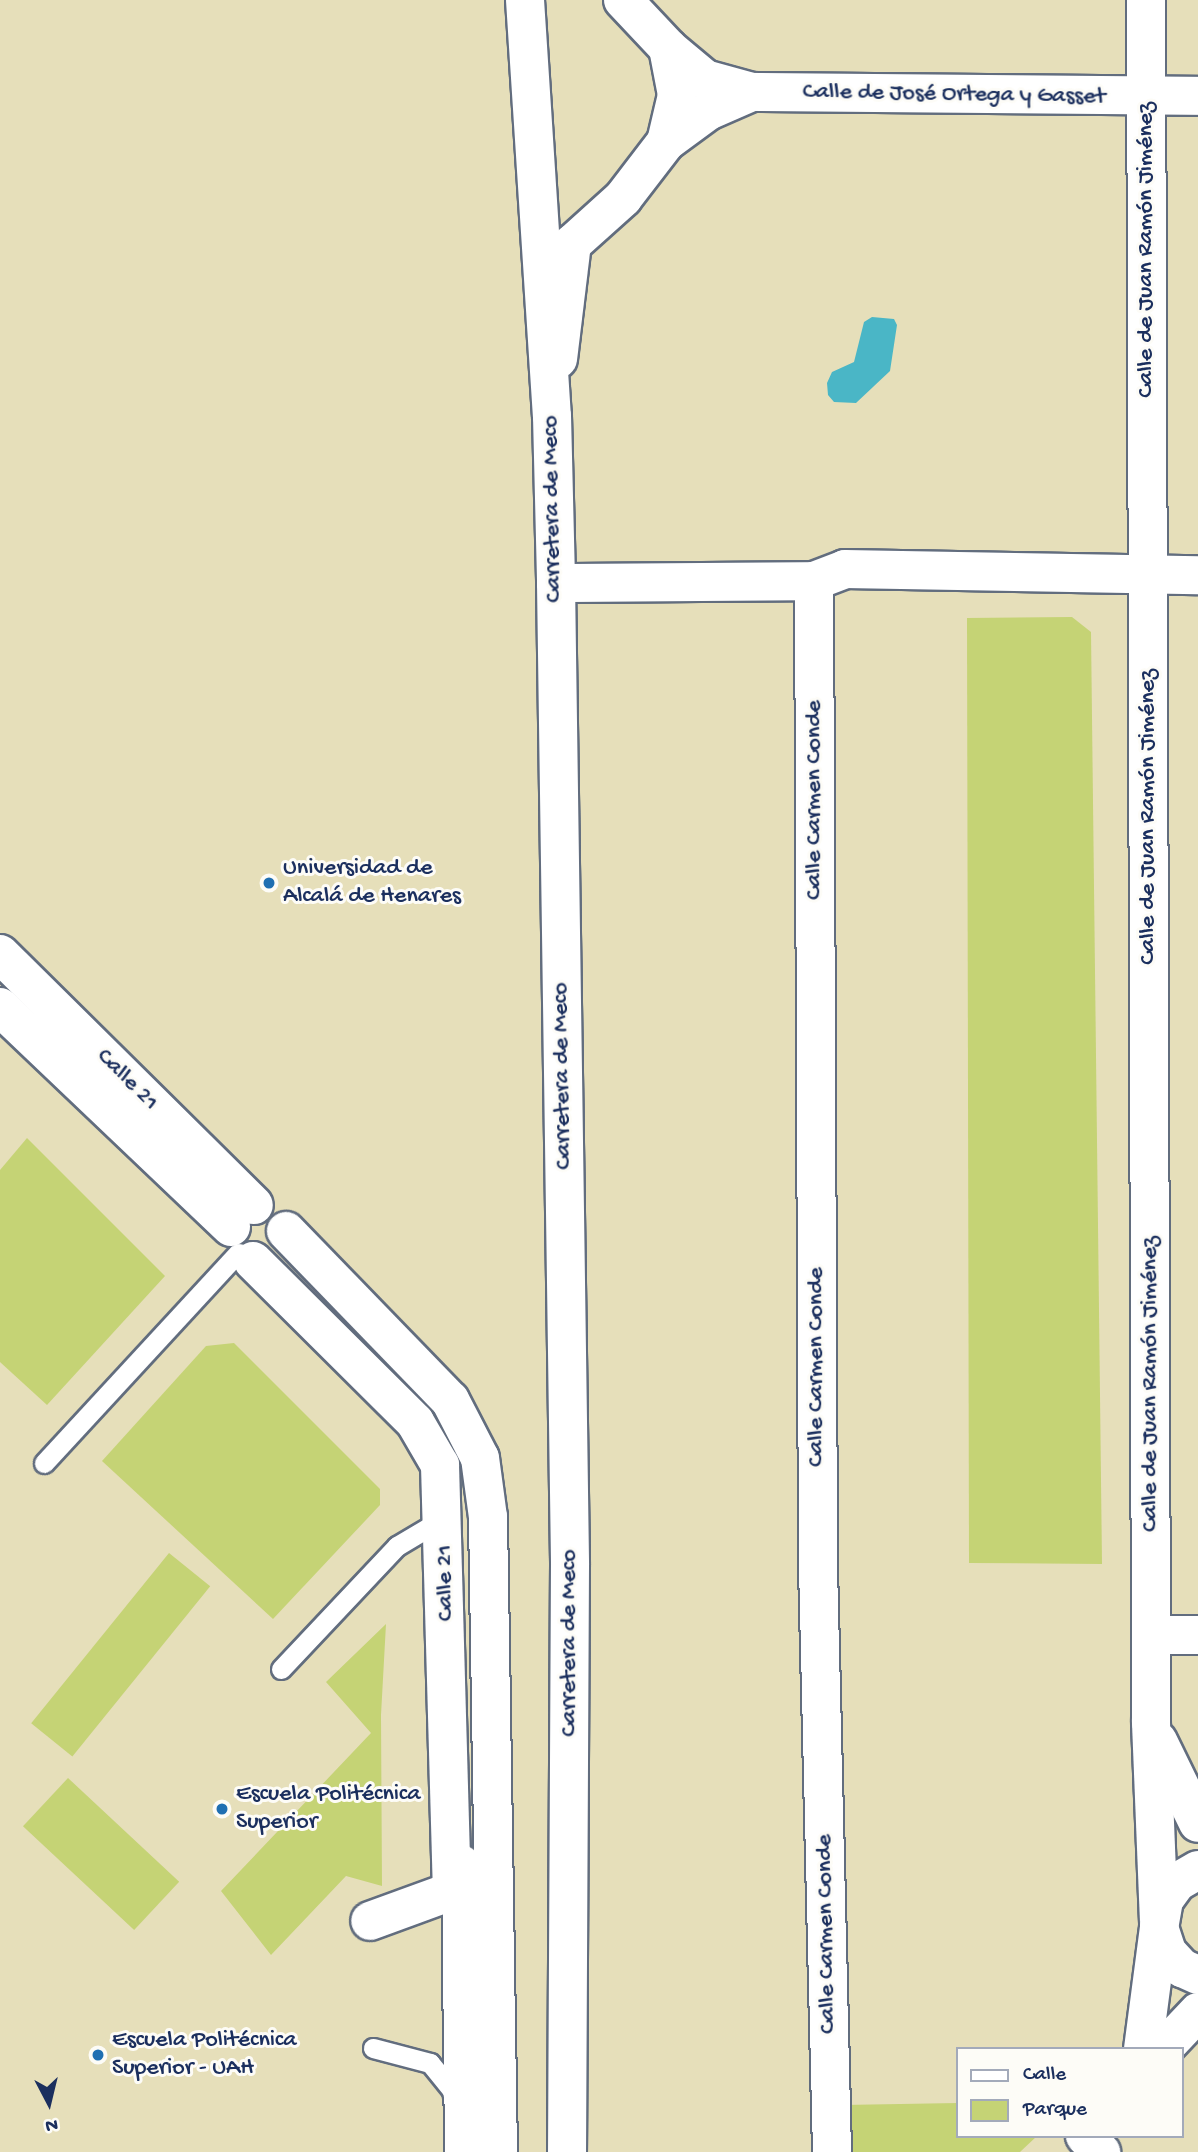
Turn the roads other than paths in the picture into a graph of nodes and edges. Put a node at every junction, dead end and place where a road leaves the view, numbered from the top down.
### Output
1 (525, 0) edge
2 (623, 0) edge
3 (1146, 0) edge
4 (667, 48) junction
5 (752, 92) junction
6 (1145, 96) junction
7 (1198, 96) edge
8 (666, 142) junction
9 (552, 416) junction
10 (1148, 575) junction
11 (1198, 575) edge
12 (814, 581) junction
13 (555, 583) junction
14 (0, 954) edge
15 (0, 1007) edge
16 (244, 1236) junction
17 (460, 1419) junction
18 (44, 1463) dead end
19 (444, 1518) junction
20 (1152, 1635) junction
21 (1198, 1635) edge
22 (281, 1669) dead end
23 (1151, 1723) junction
24 (1198, 1823) edge
25 (1198, 1870) edge
26 (370, 1921) dead end
27 (1158, 1923) junction
28 (1198, 1975) edge
29 (1198, 2012) edge
30 (1143, 2047) edge
31 (1165, 2047) edge
32 (373, 2048) dead end
33 (1075, 2138) edge
34 (1087, 2138) edge
35 (464, 2152) edge
36 (498, 2152) edge
37 (569, 2152) edge
38 (832, 2152) edge
39 (1061, 2152) edge
40 (1101, 2152) edge

1 - 9 street, Carretera de Meco
2 - 4 street
3 - 6 street, Calle de Juan Ramón Jiménez
4 - 5 street
4 - 8 street
5 - 6 street, Calle de José Ortega y Gasset
5 - 8 street
6 - 7 street, Calle de José Ortega y Gasset
6 - 10 street, Calle de Juan Ramón Jiménez
8 - 9 street
9 - 13 street, Carretera de Meco
10 - 11 street
10 - 12 street
10 - 20 street, Calle de Juan Ramón Jiménez
12 - 13 street
12 - 38 street, Calle Carmen Conde
13 - 37 street, Carretera de Meco
14 - 16 street, Calle 21
15 - 16 street, Calle 21
16 - 17 street, Calle 21
16 - 18 lane
16 - 19 street, Calle 21
17 - 35 street, Calle 21
17 - 36 street, Calle 21
19 - 22 lane
19 - 26 street, Calle 21
20 - 21 street
20 - 23 street, Calle de Juan Ramón Jiménez
23 - 24 street
23 - 27 street, Calle de Juan Ramón Jiménez
25 - 27 street
27 - 28 street
27 - 30 street
29 - 31 street
32 - 35 lane
33 - 39 street
34 - 40 street

